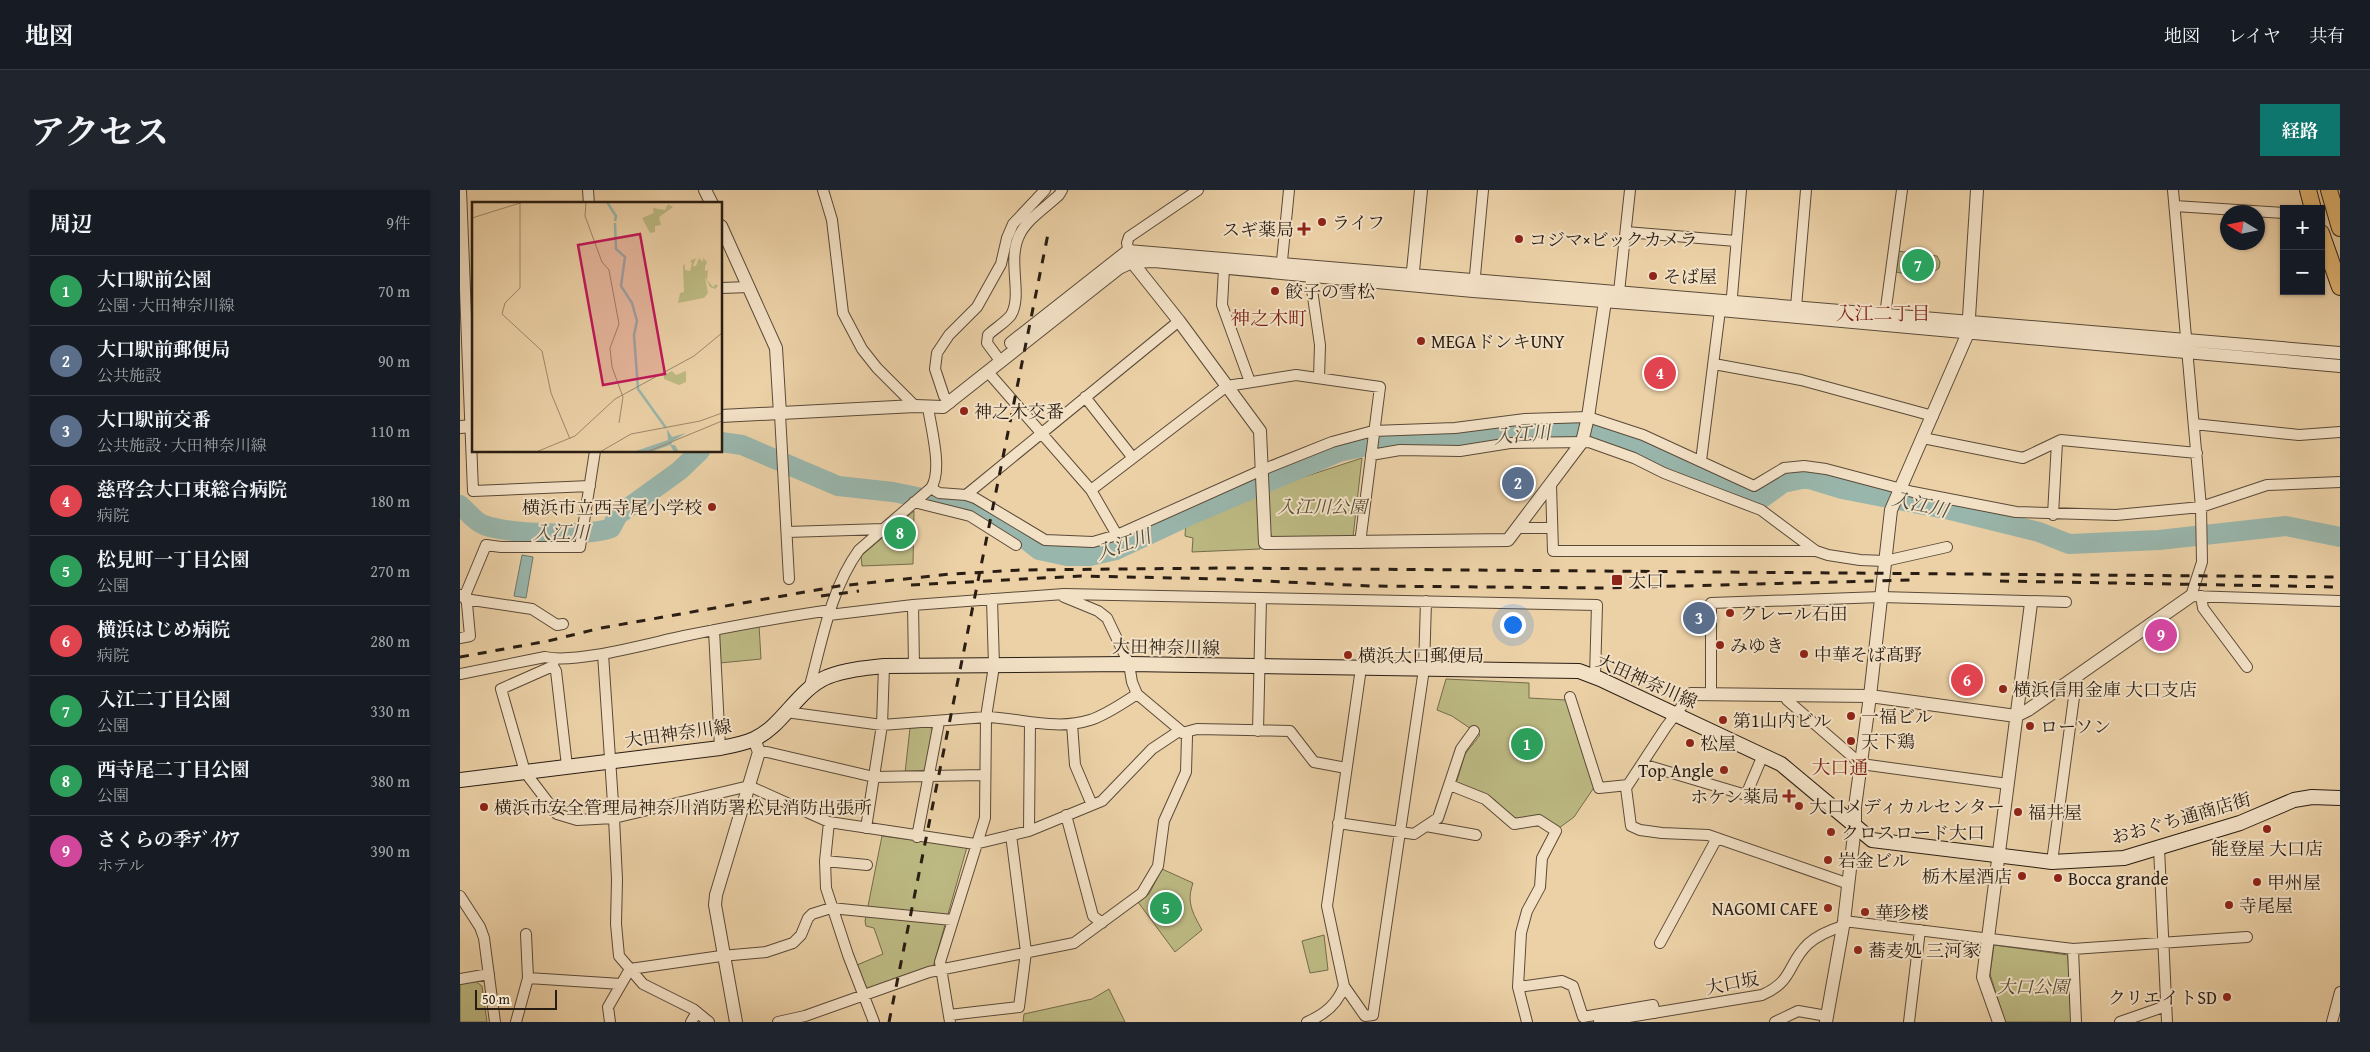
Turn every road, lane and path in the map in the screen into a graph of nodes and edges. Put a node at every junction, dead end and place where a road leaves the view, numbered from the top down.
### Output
1 (461, 190) edge
2 (706, 190) edge
3 (823, 190) edge
4 (1045, 190) edge
5 (1062, 190) edge
6 (1198, 190) edge
7 (1289, 190) edge
8 (1421, 190) edge
9 (1483, 190) edge
10 (1630, 190) edge
11 (1741, 190) edge
12 (1806, 190) edge
13 (1902, 190) edge
14 (1977, 190) edge
15 (2173, 190) edge
16 (2308, 190) edge
17 (2329, 190) edge
18 (711, 202) edge
19 (2312, 205) edge
20 (2175, 206) junction
21 (2337, 208) edge
22 (2280, 214) edge
23 (722, 228) edge
24 (2340, 228) edge
25 (1626, 232) junction
26 (1736, 241) junction
27 (2325, 244) edge
28 (1130, 256) junction
29 (1224, 268) junction
30 (1281, 268) junction
31 (1310, 276) junction
32 (1412, 279) junction
33 (1474, 285) junction
34 (748, 287) junction
35 (2340, 287) edge
36 (722, 288) edge
37 (1619, 292) junction
38 (470, 299) edge
39 (1605, 302) junction
40 (1796, 307) junction
41 (1727, 308) junction
42 (1885, 315) junction
43 (1179, 322) junction
44 (1969, 327) junction
45 (2185, 339) junction
46 (2186, 352) junction
47 (2340, 353) edge
48 (998, 358) junction
49 (1714, 364) junction
50 (2340, 366) edge
51 (988, 372) junction
52 (1319, 378) junction
53 (1250, 382) junction
54 (1227, 386) junction
55 (1085, 397) junction
56 (947, 400) junction
57 (922, 407) junction
58 (780, 414) junction
59 (722, 416) edge
60 (1932, 416) junction
61 (1587, 419) junction
62 (2194, 424) junction
63 (468, 426) edge
64 (1041, 432) junction
65 (2340, 432) edge
66 (1373, 434) junction
67 (1923, 438) junction
68 (1582, 442) junction
69 (2057, 442) junction
70 (595, 452) edge
71 (2197, 453) junction
72 (1371, 455) junction
73 (1133, 458) junction
74 (1701, 461) junction
75 (1262, 471) junction
76 (2340, 482) edge
77 (1551, 485) junction
78 (590, 486) junction
79 (1091, 490) junction
80 (966, 495) junction
81 (921, 496) junction
82 (1897, 497) junction
83 (2201, 508) junction
84 (2053, 514) junction
85 (1518, 528) junction
86 (1551, 528) junction
87 (883, 529) junction
88 (787, 532) junction
89 (1117, 535) junction
90 (1360, 543) junction
91 (1016, 545) dead end
92 (1947, 547) dead end
93 (1816, 551) junction
94 (1885, 560) junction
95 (789, 580) dead end
96 (1056, 594) junction
97 (2196, 596) junction
98 (462, 597) edge
99 (1881, 597) junction
100 (1261, 598) junction
101 (992, 599) junction
102 (1426, 601) junction
103 (2340, 601) edge
104 (2066, 602) dead end
105 (2031, 603) junction
106 (913, 605) junction
107 (830, 612) junction
108 (563, 624) dead end
109 (714, 630) junction
110 (460, 638) edge
111 (602, 654) junction
112 (553, 663) junction
113 (1129, 664) junction
114 (884, 666) junction
115 (914, 666) junction
116 (994, 666) junction
117 (1260, 667) junction
118 (2247, 667) dead end
119 (1361, 668) junction
120 (1424, 669) junction
121 (460, 674) edge
122 (1595, 677) junction
123 (2070, 680) junction
124 (809, 689) junction
125 (1711, 693) junction
126 (1137, 694) junction
127 (1691, 694) joint
128 (1785, 694) junction
129 (1870, 696) junction
130 (1570, 698) dead end
131 (786, 712) junction
132 (1676, 714) junction
133 (2016, 716) junction
134 (986, 717) junction
135 (939, 722) junction
136 (1030, 723) junction
137 (1072, 724) junction
138 (882, 725) junction
139 (1258, 731) junction
140 (1474, 731) dead end
141 (1181, 732) junction
142 (757, 746) junction
143 (720, 748) junction
144 (1763, 755) junction
145 (610, 761) junction
146 (1642, 764) junction
147 (1861, 764) junction
148 (567, 766) junction
149 (1346, 768) junction
150 (525, 772) junction
151 (985, 775) junction
152 (874, 777) junction
153 (928, 777) junction
154 (460, 780) edge
155 (2008, 784) junction
156 (1450, 785) junction
157 (1628, 785) junction
158 (749, 786) junction
159 (2340, 798) edge
160 (1092, 805) junction
161 (1066, 815) junction
162 (614, 818) junction
163 (829, 822) junction
164 (1338, 823) junction
165 (1426, 826) junction
166 (1855, 826) junction
167 (866, 828) junction
168 (1029, 831) junction
169 (1399, 832) junction
170 (1011, 835) junction
171 (1476, 835) dead end
172 (917, 837) junction
173 (1717, 838) junction
174 (975, 844) junction
175 (2159, 848) junction
176 (1998, 856) junction
177 (825, 861) junction
178 (2052, 862) junction
179 (867, 865) dead end
180 (1848, 884) junction
181 (460, 896) edge
182 (831, 908) junction
183 (952, 920) junction
184 (1102, 923) junction
185 (1844, 924) junction
186 (1920, 930) junction
187 (526, 934) dead end
188 (2246, 937) dead end
189 (1988, 938) junction
190 (1660, 943) dead end
191 (2163, 943) junction
192 (2073, 949) junction
193 (1026, 952) junction
194 (724, 956) junction
195 (630, 969) junction
196 (941, 969) junction
197 (489, 974) junction
198 (528, 978) junction
199 (460, 979) edge
200 (621, 984) junction
201 (1344, 986) junction
202 (1518, 987) junction
203 (2340, 992) edge
204 (864, 994) junction
205 (2166, 1006) junction
206 (697, 1012) junction
207 (1655, 1013) junction
208 (950, 1018) edge
209 (806, 1019) edge
210 (1826, 1019) edge
211 (495, 1022) edge
212 (516, 1022) edge
213 (610, 1022) edge
214 (691, 1022) edge
215 (710, 1022) edge
216 (736, 1022) edge
217 (778, 1022) edge
218 (874, 1022) edge
219 (1307, 1022) edge
220 (1526, 1022) edge
221 (1599, 1022) edge
222 (1775, 1022) edge
223 (1909, 1022) edge
224 (1999, 1022) edge
225 (2076, 1022) edge
226 (2120, 1022) edge
227 (2166, 1022) edge
228 (2332, 1022) edge

1 - 38 street
2 - 18 street
3 - 57 street
4 - 56 street
5 - 48 street
6 - 28 street
7 - 30 street
8 - 32 street
9 - 33 street
10 - 25 street
11 - 26 street
12 - 40 street
13 - 42 street
14 - 44 street
15 - 20 street
16 - 19 highway
17 - 21 highway
20 - 22 street
20 - 45 street
21 - 24 highway
23 - 34 street
25 - 26 street
25 - 37 street
26 - 41 street
27 - 35 highway
28 - 29 street
28 - 30 street
28 - 43 street
28 - 48 street
29 - 30 street
29 - 53 street
30 - 31 street
30 - 32 street
31 - 32 street
31 - 52 street
32 - 33 street
33 - 37 street
33 - 39 street
34 - 36 street
34 - 58 street
37 - 39 street
37 - 41 street
38 - 63 street
39 - 41 street
39 - 61 street
40 - 41 street
40 - 42 street
41 - 44 street
41 - 49 street
42 - 44 street
43 - 54 street
43 - 55 street
44 - 45 street
44 - 46 street
44 - 60 street
45 - 46 street
45 - 47 street
46 - 50 street
46 - 62 street
48 - 51 street
48 - 56 street
49 - 60 street
49 - 74 street
51 - 56 street
51 - 64 street
52 - 53 street
52 - 66 street
53 - 54 street
54 - 73 street
54 - 75 street
55 - 64 street
55 - 73 street
56 - 57 street
57 - 58 street
57 - 81 street
58 - 59 street
58 - 88 street
60 - 67 street
61 - 66 street
61 - 68 street
61 - 74 street
62 - 65 street
62 - 71 street
63 - 78 street
64 - 79 street
64 - 80 street
66 - 72 street
66 - 75 street
67 - 69 street
67 - 82 street
68 - 72 street
68 - 77 street
68 - 93 street
69 - 71 street
69 - 84 street
70 - 78 street
71 - 83 street
72 - 90 street
73 - 79 street
74 - 82 street
75 - 89 street
75 - 90 street
76 - 83 street
77 - 85 street
77 - 86 street
78 - 98 street
79 - 89 street
80 - 81 street
80 - 89 street
81 - 87 street
81 - 91 street
82 - 84 street
82 - 94 street
83 - 84 street
83 - 97 street
85 - 86 street
85 - 90 street
86 - 93 street
87 - 88 street
87 - 107 street
88 - 95 street
92 - 94 street
93 - 94 street
94 - 99 street
96 - 100 street
96 - 101 street
96 - 113 street
97 - 103 street
97 - 118 street
97 - 123 street
98 - 108 street
98 - 110 street
99 - 105 street
99 - 125 street
99 - 129 street
100 - 102 street
100 - 117 street
101 - 106 street
101 - 116 street
102 - 120 street
102 - 122 street
104 - 105 street
105 - 133 street
106 - 107 street
106 - 115 street
107 - 109 street
107 - 124 street
109 - 111 street
109 - 143 street
111 - 112 street
111 - 145 street
112 - 121 street
112 - 148 street
112 - 150 street
113 - 116 main road, 大田神奈川線
113 - 117 main road, 大田神奈川線
113 - 126 street
114 - 115 main road, 大田神奈川線
114 - 124 main road, 大田神奈川線
114 - 138 street
115 - 116 main road, 大田神奈川線
116 - 134 street
117 - 119 main road, 大田神奈川線
117 - 139 street
119 - 120 main road, 大田神奈川線
119 - 149 street
120 - 122 main road, 大田神奈川線
120 - 169 street
122 - 132 main road, 大田神奈川線
123 - 133 street
123 - 178 street
124 - 131 main road, 大田神奈川線
125 - 127 street
125 - 128 street
126 - 137 street
126 - 141 street
127 - 132 street
128 - 129 street
128 - 147 street
129 - 133 street
129 - 147 street
130 - 157 street
131 - 138 street
131 - 142 main road, 大田神奈川線
132 - 144 main road, 大田神奈川線
132 - 146 street
133 - 155 street
134 - 135 street
134 - 136 street
134 - 151 street
135 - 138 street
135 - 153 street
136 - 137 street
136 - 168 street
137 - 160 street
138 - 152 street
139 - 141 street
139 - 149 street
140 - 156 street
141 - 160 street
141 - 184 street
142 - 143 main road, 大田神奈川線
142 - 152 street
142 - 158 street
143 - 145 main road, 大田神奈川線
144 - 146 street
144 - 166 main road, 大田神奈川線
145 - 148 main road, 大田神奈川線
145 - 162 street
146 - 157 street
147 - 155 street
147 - 166 street
148 - 150 main road, 大田神奈川線
149 - 164 street
150 - 154 main road, 大田神奈川線
150 - 162 street
151 - 153 street
151 - 174 street
152 - 153 street
152 - 167 street
153 - 172 street
155 - 176 street
156 - 165 street
156 - 202 street
157 - 173 street
158 - 162 street
158 - 163 street
158 - 194 street
159 - 175 main road, おおぐち通商店街
160 - 161 street
161 - 168 street
161 - 184 street
162 - 195 street
163 - 167 street
163 - 177 street
164 - 169 street
164 - 201 street
165 - 169 street
165 - 171 street
166 - 176 main road, おおぐち通商店街
166 - 180 street
167 - 172 street
168 - 170 street
169 - 201 street
170 - 174 street
170 - 193 street
172 - 174 street
173 - 180 street
173 - 190 street
174 - 183 street
175 - 178 main road, おおぐち通商店街
175 - 191 street
176 - 178 main road, おおぐち通商店街
176 - 189 street
177 - 179 street
177 - 182 street
180 - 185 street
181 - 197 street
182 - 183 street
182 - 194 street
182 - 204 street
183 - 196 street
184 - 193 street
185 - 186 street
185 - 207 street, 大口坂
185 - 210 street
186 - 189 street
186 - 223 street
187 - 198 street
188 - 191 street
189 - 192 street
189 - 224 street
191 - 192 street
191 - 205 street
192 - 225 street
193 - 196 street
193 - 208 street
194 - 195 street
194 - 216 street
195 - 200 street
195 - 206 street
196 - 204 street
196 - 208 street
197 - 199 street
197 - 211 street
198 - 200 street
198 - 212 street
200 - 213 street
201 - 219 street
202 - 207 street
202 - 220 street
203 - 228 street
204 - 209 street
204 - 218 street
205 - 226 street
205 - 227 street
206 - 214 street
206 - 215 street
207 - 221 street, 大口坂
209 - 217 street
210 - 222 street

